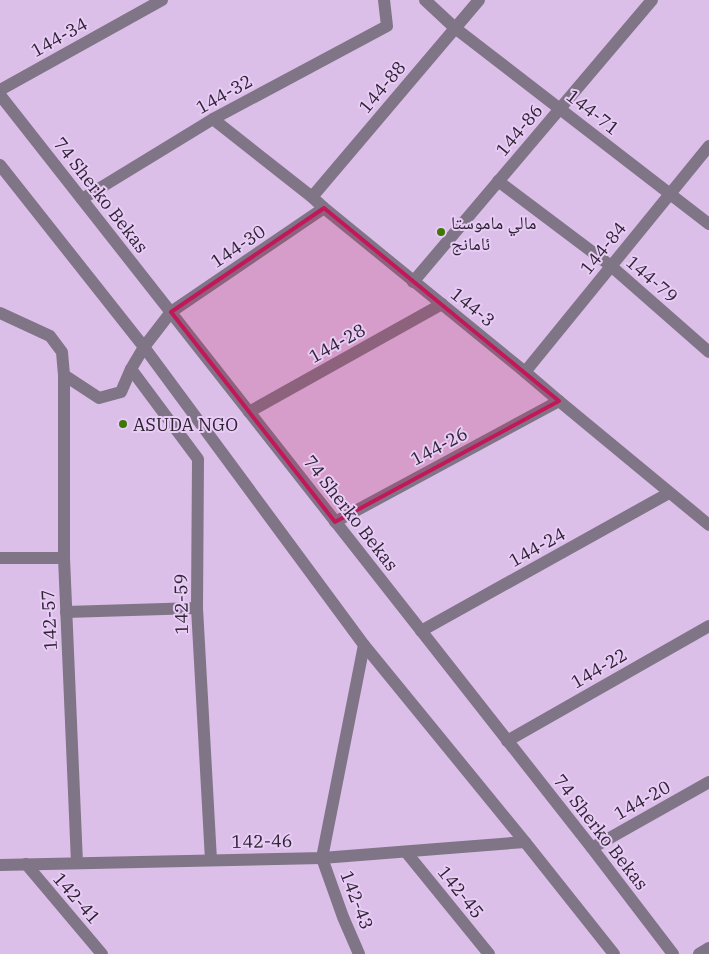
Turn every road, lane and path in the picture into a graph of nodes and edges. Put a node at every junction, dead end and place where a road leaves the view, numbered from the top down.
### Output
1 (162, 0) edge
2 (384, 0) edge
3 (425, 0) edge
4 (479, 0) edge
5 (652, 0) edge
6 (455, 28) junction
7 (0, 90) edge
8 (0, 95) edge
9 (560, 108) junction
10 (213, 119) junction
11 (709, 146) edge
12 (0, 165) edge
13 (498, 181) junction
14 (670, 194) junction
15 (312, 197) junction
16 (82, 199) junction
17 (324, 208) junction
18 (709, 224) edge
19 (611, 266) junction
20 (413, 282) junction
21 (442, 304) junction
22 (171, 312) junction
23 (0, 313) edge
24 (144, 347) junction
25 (708, 350) edge
26 (131, 369) junction
27 (525, 372) junction
28 (64, 375) junction
29 (559, 402) junction
30 (249, 412) junction
31 (669, 493) junction
32 (335, 522) junction
33 (709, 525) edge
34 (0, 558) edge
35 (64, 558) junction
36 (197, 608) junction
37 (66, 612) junction
38 (709, 626) edge
39 (421, 631) junction
40 (364, 645) junction
41 (507, 740) junction
42 (709, 782) edge
43 (525, 842) junction
44 (592, 848) junction
45 (406, 852) junction
46 (322, 858) junction
47 (211, 860) junction
48 (77, 863) junction
49 (26, 864) junction
50 (0, 865) edge
51 (709, 948) edge
52 (102, 954) edge
53 (359, 954) edge
54 (488, 954) edge
55 (614, 954) edge
56 (673, 954) edge
57 (699, 954) edge

1 - 7 street, 144-34
2 - 10 street, 144-32
3 - 6 street, 144-71
4 - 6 street, 144-88
5 - 9 street, 144-86
6 - 9 street, 144-71
6 - 15 street, 144-88
8 - 16 street, 74 Sherko Bekas
9 - 13 street, 144-86
9 - 14 street, 144-71
10 - 15 street, 144-3
10 - 16 street, 144-32
11 - 14 street, 144-84
12 - 24 street
13 - 19 street, 144-79
13 - 20 street, 144-86
14 - 18 street, 144-71
14 - 19 street, 144-84
15 - 17 street, 144-3
16 - 22 street, 74 Sherko Bekas
17 - 20 street, 144-3
17 - 22 street, 144-30
19 - 25 street, 144-79
19 - 27 street, 144-84
20 - 21 street, 144-3
21 - 27 street, 144-3
21 - 30 street, 144-28
22 - 24 street, 144-30
22 - 30 street, 74 Sherko Bekas
23 - 28 street, 142-57
24 - 26 street, 144-30
24 - 40 street
26 - 28 street, 144-30
26 - 36 street, 142-59
27 - 29 street, 144-3
28 - 35 street, 142-57
29 - 31 street, 144-3
29 - 32 street, 144-26
30 - 32 street, 74 Sherko Bekas
31 - 33 street, 144-3
31 - 39 street, 144-24
32 - 39 street, 74 Sherko Bekas
34 - 35 street
35 - 37 street, 142-57
36 - 37 street
36 - 47 street, 142-59
37 - 48 street, 142-57
38 - 41 street, 144-22
39 - 41 street, 74 Sherko Bekas
40 - 43 street
40 - 46 street
41 - 44 street, 74 Sherko Bekas
42 - 44 street, 144-20
43 - 45 street, 142-46
43 - 55 street
44 - 56 street, 74 Sherko Bekas
45 - 46 street, 142-46
45 - 54 street, 142-45
46 - 47 street, 142-46
46 - 53 street, 142-43
47 - 48 street, 142-46
48 - 49 street, 142-46
49 - 50 street, 142-46
49 - 52 street, 142-41
51 - 57 street

